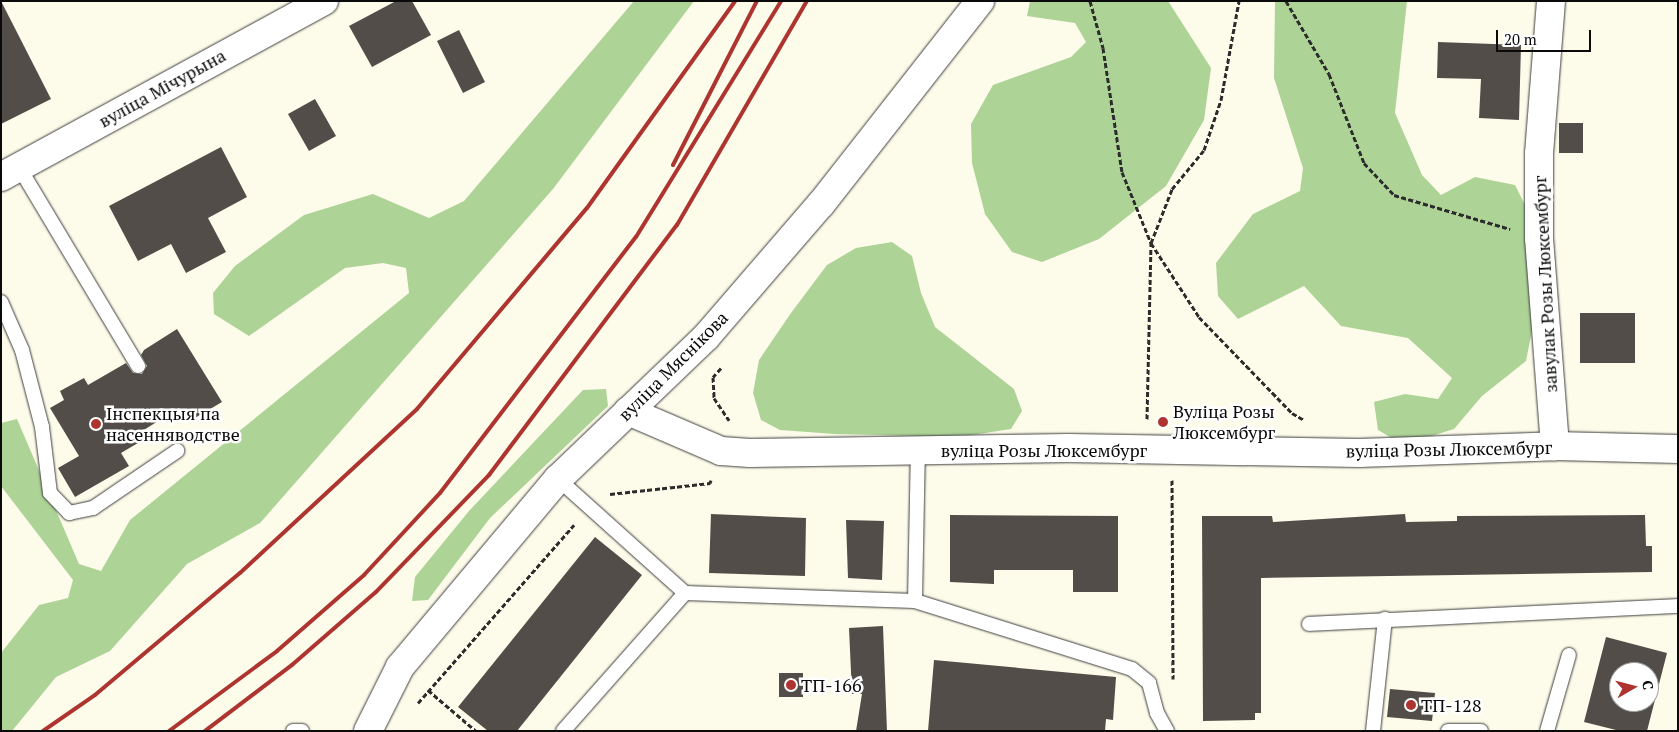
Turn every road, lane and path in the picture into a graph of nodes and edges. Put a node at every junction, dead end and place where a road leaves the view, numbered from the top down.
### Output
1 (324, 1) edge
2 (980, 1) edge
3 (1090, 1) edge
4 (1239, 1) edge
5 (1286, 1) edge
6 (1551, 1) edge
7 (10, 172) edge
8 (1539, 238) junction
9 (1151, 243) junction
10 (1, 302) edge
11 (726, 362) dead end
12 (138, 366) dead end
13 (628, 411) junction
14 (1308, 423) dead end
15 (1555, 446) junction
16 (1678, 449) edge
17 (720, 450) junction
18 (1159, 450) junction
19 (177, 451) dead end
20 (918, 451) junction
21 (558, 479) junction
22 (590, 508) junction
23 (685, 593) junction
24 (915, 601) junction
25 (1678, 606) edge
26 (1385, 619) junction
27 (1309, 624) dead end
28 (1569, 655) dead end
29 (1174, 682) dead end
30 (428, 690) junction
31 (413, 710) dead end
32 (293, 731) edge
33 (302, 731) edge
34 (368, 731) edge
35 (476, 731) edge
36 (562, 731) edge
37 (1167, 731) edge
38 (1373, 731) edge
39 (1448, 731) edge
40 (1481, 731) edge
41 (1547, 731) edge

1 - 7 street, вуліца Мічурына
2 - 13 street, вуліца Мяснікова
3 - 9 path
4 - 9 path
5 - 8 path
6 - 8 street, завулак Розы Люксембург
7 - 12 lane
8 - 15 street, завулак Розы Люксембург
9 - 14 path
9 - 18 path
10 - 19 lane
11 - 17 path
13 - 17 street, вуліца Розы Люксембург
13 - 21 street, вуліца Мяснікова
15 - 16 street, вуліца Розы Люксембург
15 - 18 street, вуліца Розы Люксембург
17 - 20 street, вуліца Розы Люксембург
17 - 22 path
18 - 20 street, вуліца Розы Люксембург
18 - 29 path
20 - 24 lane
21 - 22 lane
21 - 34 street, вуліца Мяснікова
22 - 23 lane
22 - 30 path
23 - 24 lane
23 - 36 lane
24 - 37 lane
25 - 26 lane
26 - 27 lane
26 - 38 lane
28 - 41 lane
30 - 31 path
30 - 35 path
32 - 33 lane
39 - 40 lane

